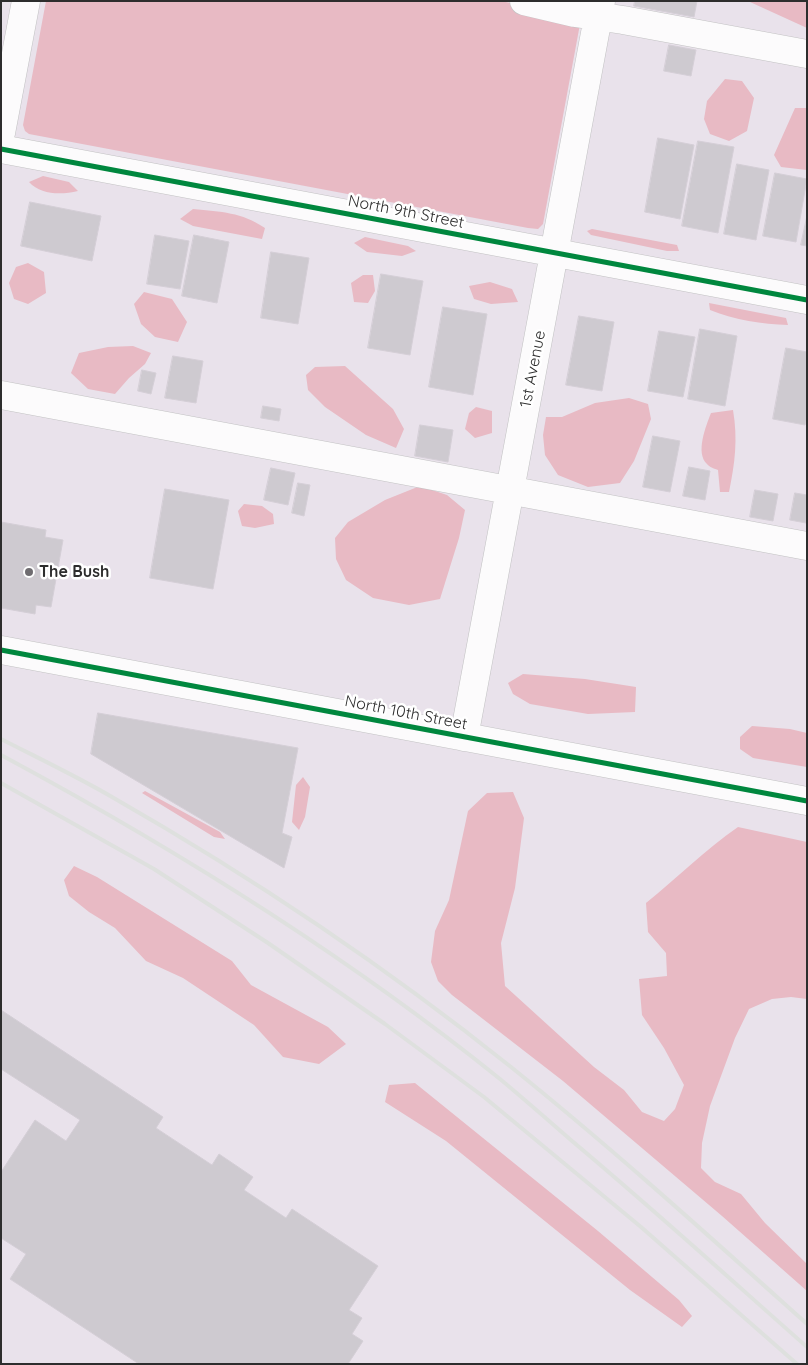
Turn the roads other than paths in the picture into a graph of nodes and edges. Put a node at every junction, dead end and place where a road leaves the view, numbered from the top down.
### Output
1 (26, 1) edge
2 (524, 1) edge
3 (600, 9) edge
4 (807, 54) edge
5 (1, 133) edge
6 (1, 149) edge
7 (555, 253) junction
8 (807, 300) edge
9 (1, 395) edge
10 (510, 490) junction
11 (807, 546) edge
12 (1, 650) edge
13 (464, 737) junction
14 (807, 801) edge

1 - 5 street
2 - 3 street
3 - 4 street
3 - 7 street, 1st Avenue
6 - 7 street, North 9th Street
7 - 8 street, North 9th Street
7 - 10 street, 1st Avenue
9 - 10 street
10 - 11 street
10 - 13 street, 1st Avenue
12 - 13 street, North 10th Street
13 - 14 street, North 10th Street

